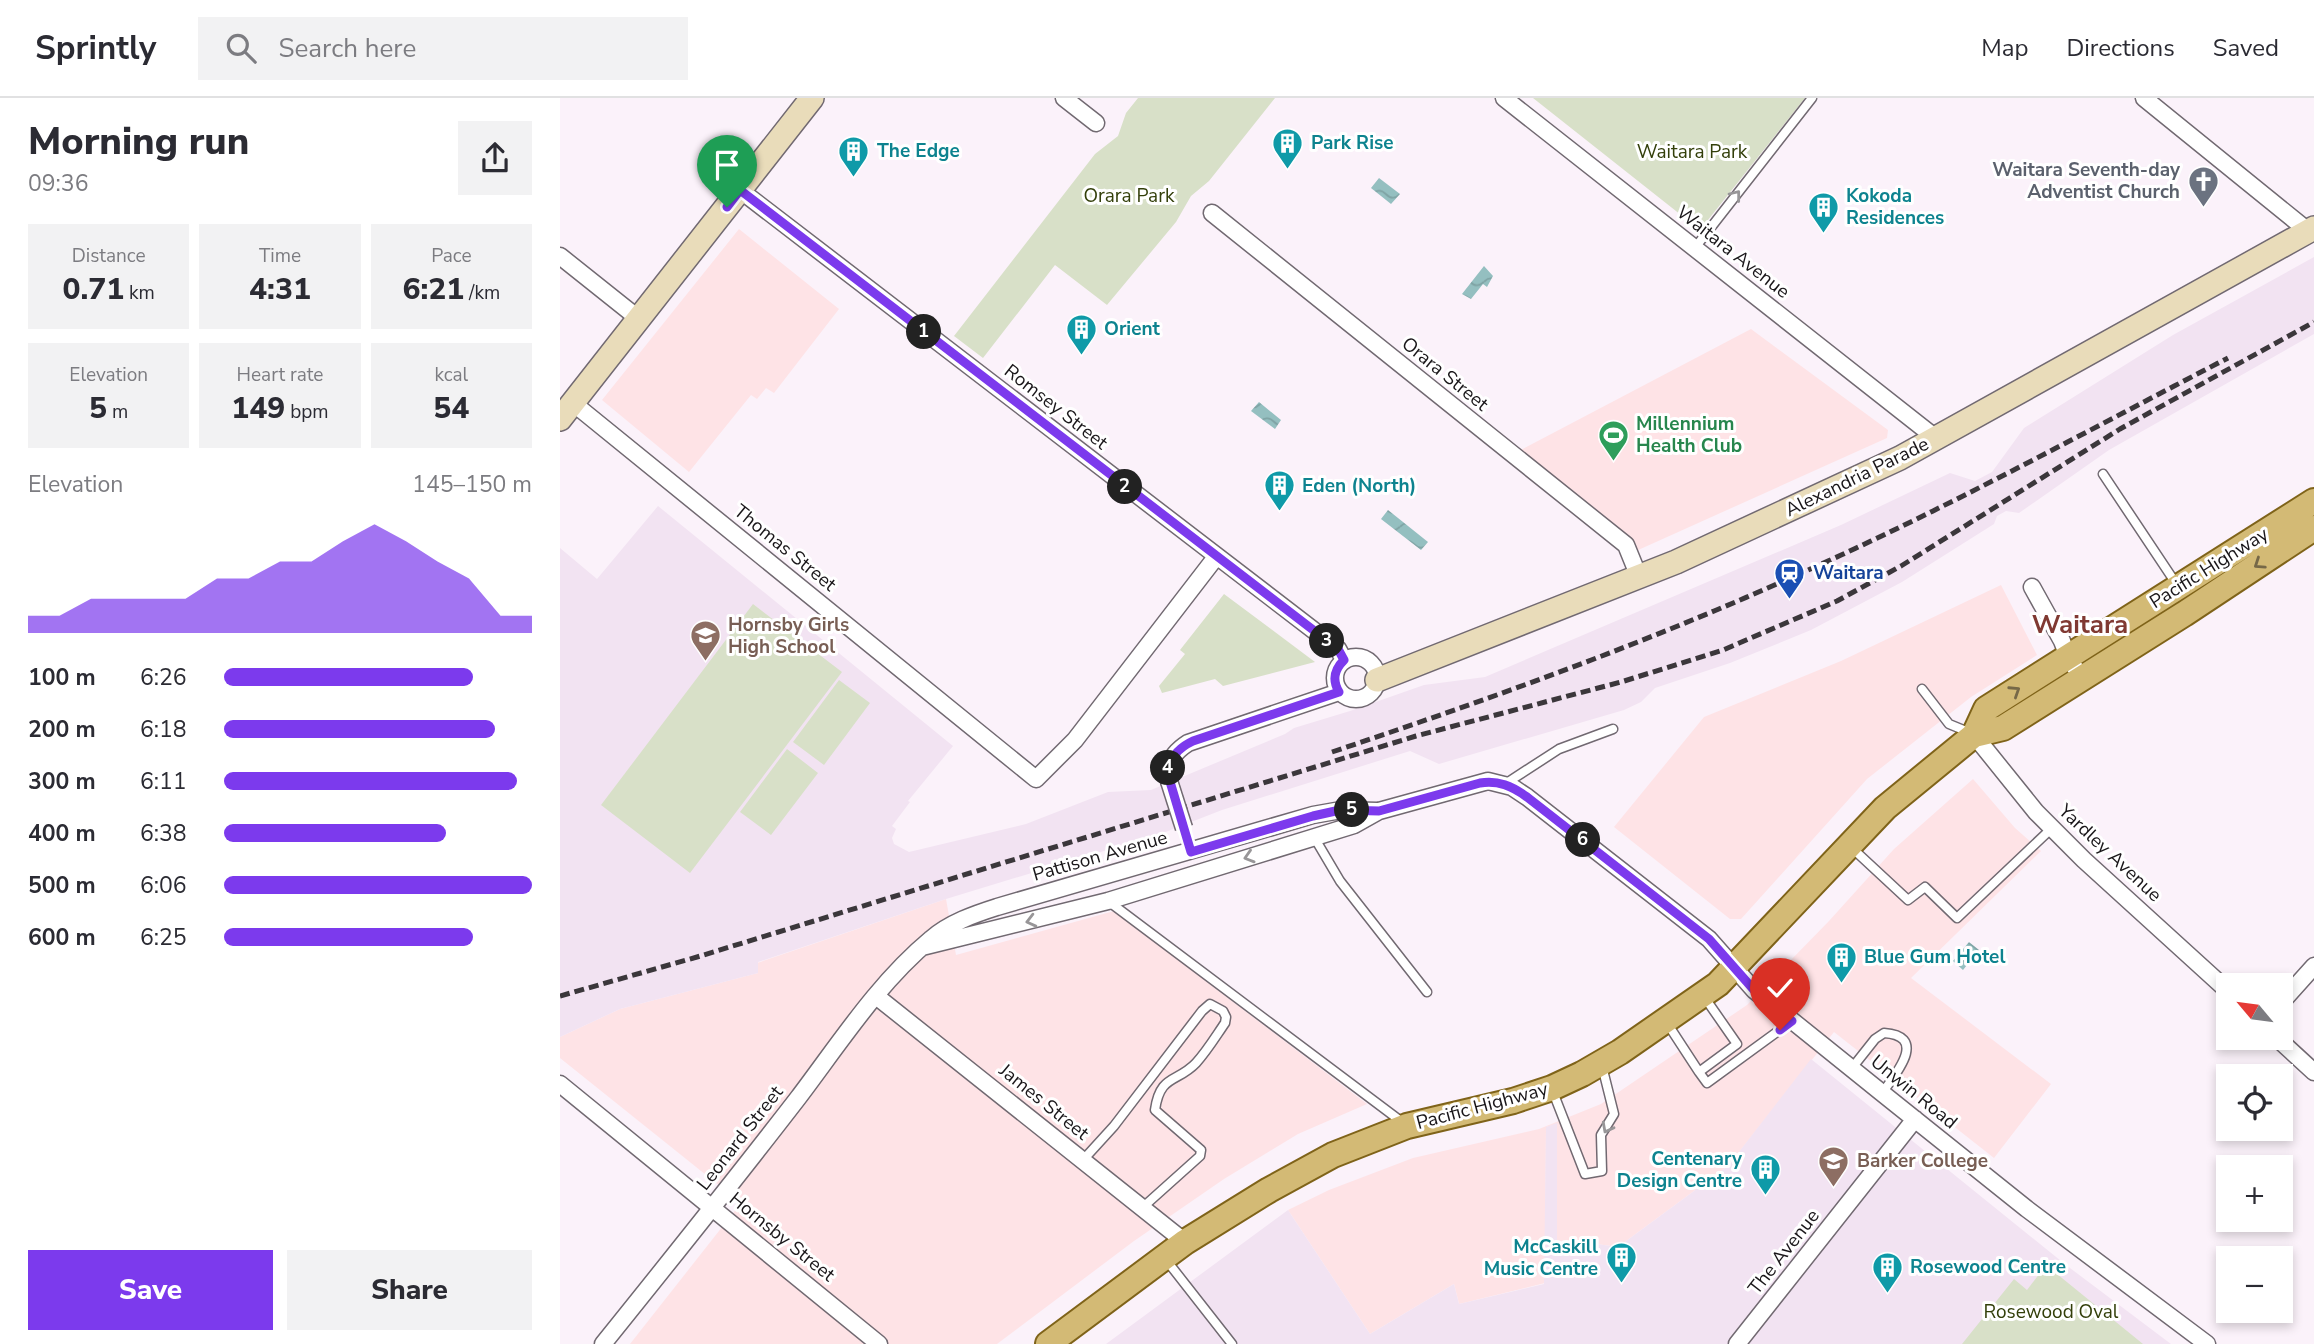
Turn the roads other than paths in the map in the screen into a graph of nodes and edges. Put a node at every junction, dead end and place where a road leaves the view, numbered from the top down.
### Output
1 (812, 98) edge
2 (1064, 98) edge
3 (1504, 98) edge
4 (1812, 98) edge
5 (2144, 98) edge
6 (1096, 123) dead end
7 (740, 190) junction
8 (1212, 213) dead end
9 (2311, 230) edge
10 (1694, 248) junction
11 (560, 256) edge
12 (639, 319) junction
13 (567, 411) edge
14 (1937, 439) junction
15 (2102, 474) dead end
16 (2314, 501) edge
17 (2314, 528) edge
18 (1216, 557) junction
19 (1639, 577) junction
20 (2032, 587) dead end
21 (2178, 587) junction
22 (1344, 660) junction
23 (2074, 667) junction
24 (1377, 680) junction
25 (1922, 690) dead end
26 (1339, 692) junction
27 (1614, 729) dead end
28 (1974, 735) junction
29 (1512, 787) junction
30 (1379, 811) junction
31 (2052, 828) junction
32 (1314, 837) junction
33 (1849, 846) junction
34 (1191, 852) junction
35 (1108, 901) junction
36 (922, 947) junction
37 (909, 958) joint
38 (2314, 967) edge
39 (1735, 968) junction
40 (2216, 980) edge
41 (2293, 990) edge
42 (1427, 992) dead end
43 (1703, 995) junction
44 (876, 996) junction
45 (1665, 1021) junction
46 (1792, 1021) junction
47 (1737, 1044) junction
48 (2290, 1050) edge
49 (1745, 1056) junction
50 (1601, 1063) junction
51 (1852, 1068) junction
52 (1699, 1072) junction
53 (2314, 1072) edge
54 (560, 1084) edge
55 (1552, 1088) junction
56 (1882, 1093) junction
57 (1914, 1119) junction
58 (1406, 1126) junction
59 (1083, 1160) junction
60 (713, 1208) junction
61 (1142, 1208) junction
62 (1185, 1242) junction
63 (1164, 1258) junction
64 (603, 1344) edge
65 (879, 1344) edge
66 (1048, 1344) edge
67 (1231, 1344) edge
68 (1737, 1344) edge
69 (2207, 1344) edge

1 - 7 street
2 - 6 street
3 - 10 street, Waitara Avenue
10 -> 4 lane
5 - 9 street
7 - 12 street
7 - 18 street, Romsey Street
8 - 19 street, Orara Street
9 - 14 street, Alexandria Parade
10 - 14 street, Waitara Avenue
11 - 12 street
12 - 13 street
13 - 18 street, Thomas Street
14 - 19 street, Alexandria Parade
15 - 21 lane
16 - 21 main road, Pacific Highway
17 -> 23 main road, Pacific Highway
18 - 22 street, Romsey Street
19 - 24 street, Alexandria Parade
20 - 23 street
21 - 23 main road, Pacific Highway
22 - 24 street
22 - 26 street
23 - 28 main road, Pacific Highway
24 - 26 street
25 - 28 lane
26 - 34 street, bridge
27 - 29 lane
28 - 31 street, Yardley Avenue
28 - 33 main road, Pacific Highway
29 - 30 street, Pattison Avenue
29 - 39 street
30 - 32 street, Pattison Avenue
30 - 34 street, Pattison Avenue
31 - 33 lane
31 - 40 street, Yardley Avenue
32 -> 35 street, Pattison Avenue
32 - 42 lane
33 - 39 main road, Pacific Highway
34 - 36 street, Pattison Avenue
35 -> 36 street, Pattison Avenue
35 - 58 lane
36 - 37 street, Pattison Avenue
37 - 44 street, Leonard Street
38 - 41 street
39 - 43 main road, Pacific Highway
39 - 46 street, Unwin Road
43 - 45 main road, Pacific Highway
43 - 47 lane
44 - 59 street, James Street
44 - 60 street, Leonard Street
45 - 50 main road, Pacific Highway
45 - 52 lane
46 - 49 lane
46 - 51 street, Unwin Road
47 - 49 lane
47 - 52 lane
48 - 53 street
49 - 52 lane
50 - 55 main road, Pacific Highway
50 -> 55 lane
51 - 56 street, Unwin Road
51 - 56 lane
54 - 60 street, Hornsby Street
55 - 58 main road, Pacific Highway
56 - 57 street, Unwin Road
57 - 68 street, The Avenue
57 - 69 street, Unwin Road
58 - 62 main road, Pacific Highway
59 - 61 street, James Street
59 - 61 lane
60 - 64 street, Leonard Street
60 - 65 street, Hornsby Street
61 - 62 street, James Street
62 - 63 main road, Pacific Highway
63 - 66 main road, Pacific Highway
63 - 67 lane

